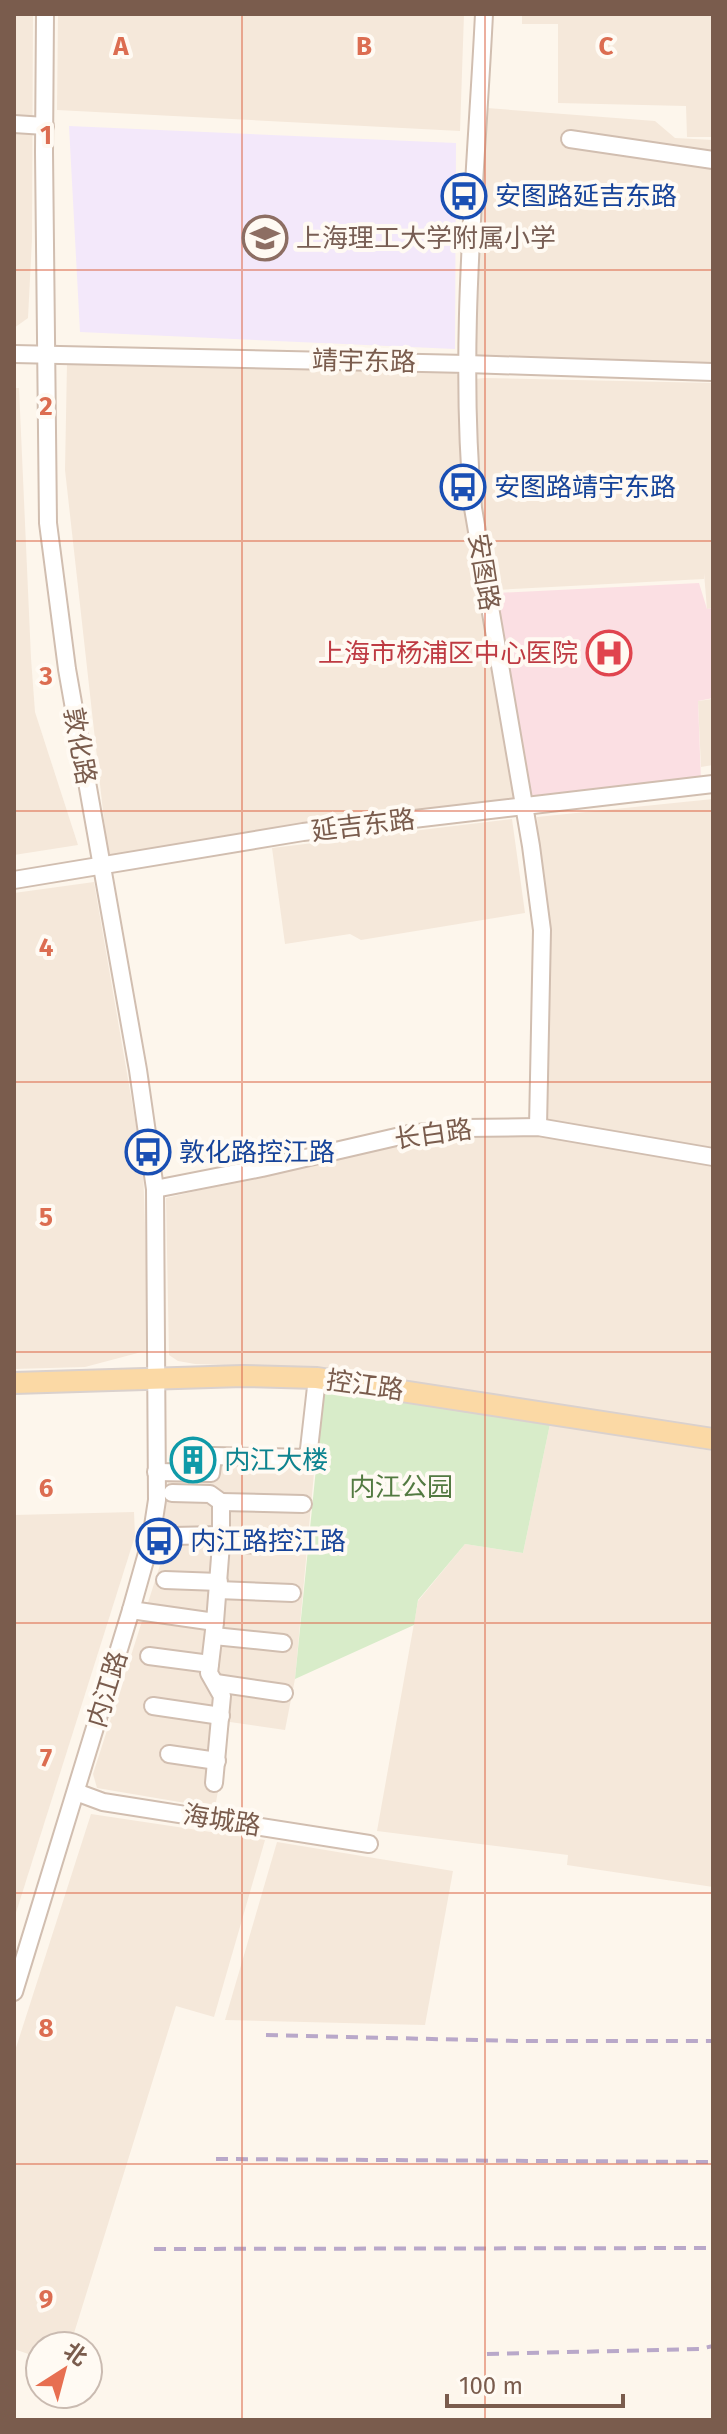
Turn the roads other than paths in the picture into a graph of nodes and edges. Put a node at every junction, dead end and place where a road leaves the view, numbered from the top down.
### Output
1 (45, 14) edge
2 (484, 14) edge
3 (14, 124) edge
4 (45, 126) junction
5 (570, 139) dead end
6 (711, 165) edge
7 (14, 354) edge
8 (45, 354) junction
9 (467, 364) junction
10 (713, 372) edge
11 (713, 784) edge
12 (522, 806) junction
13 (101, 866) junction
14 (14, 880) edge
15 (538, 1127) junction
16 (713, 1157) edge
17 (155, 1189) junction
18 (157, 1378) junction
19 (317, 1378) junction
20 (14, 1383) edge
21 (713, 1439) edge
22 (156, 1472) junction
23 (172, 1493) dead end
24 (221, 1502) junction
25 (303, 1504) dead end
26 (172, 1536) dead end
27 (221, 1540) junction
28 (295, 1545) dead end
29 (165, 1580) dead end
30 (219, 1586) junction
31 (292, 1593) dead end
32 (131, 1610) junction
33 (214, 1629) junction
34 (283, 1643) dead end
35 (149, 1656) dead end
36 (210, 1664) junction
37 (216, 1683) junction
38 (284, 1693) dead end
39 (153, 1706) dead end
40 (221, 1716) junction
41 (169, 1754) dead end
42 (217, 1761) junction
43 (214, 1783) dead end
44 (76, 1792) junction
45 (369, 1844) dead end
46 (14, 1992) edge

1 - 4 street, 敦化路
2 - 9 street, 安图路
3 - 4 street
4 - 8 street, 敦化路
5 - 6 street
7 - 8 street, 靖宇东路
8 - 9 street, 靖宇东路
8 - 13 street, 敦化路
9 - 10 street, 靖宇东路
9 - 12 street, 安图路
11 - 12 street, 延吉东路
12 - 13 street, 延吉东路
12 - 15 street, 安图路
13 - 14 street, 延吉东路
13 - 17 street, 敦化路
15 - 16 street, 长白路
15 - 17 street, 长白路
17 - 18 street, 敦化路
18 - 19 main road, 控江路
18 - 20 main road, 控江路
18 - 22 street, 内江路
19 - 21 main road, 控江路
19 - 22 street
22 - 32 street, 内江路
23 - 24 street
24 - 25 street
24 - 27 street
26 - 27 street
27 - 28 street
27 - 30 street
29 - 30 street
30 - 31 street
30 - 33 street
32 - 33 street
32 - 44 street, 内江路
33 - 34 street
33 - 36 street
35 - 36 street
36 - 37 street
37 - 38 street
37 - 40 street
39 - 40 street
40 - 42 street
41 - 42 street
42 - 43 street
44 - 45 street, 海城路
44 - 46 street, 内江路

